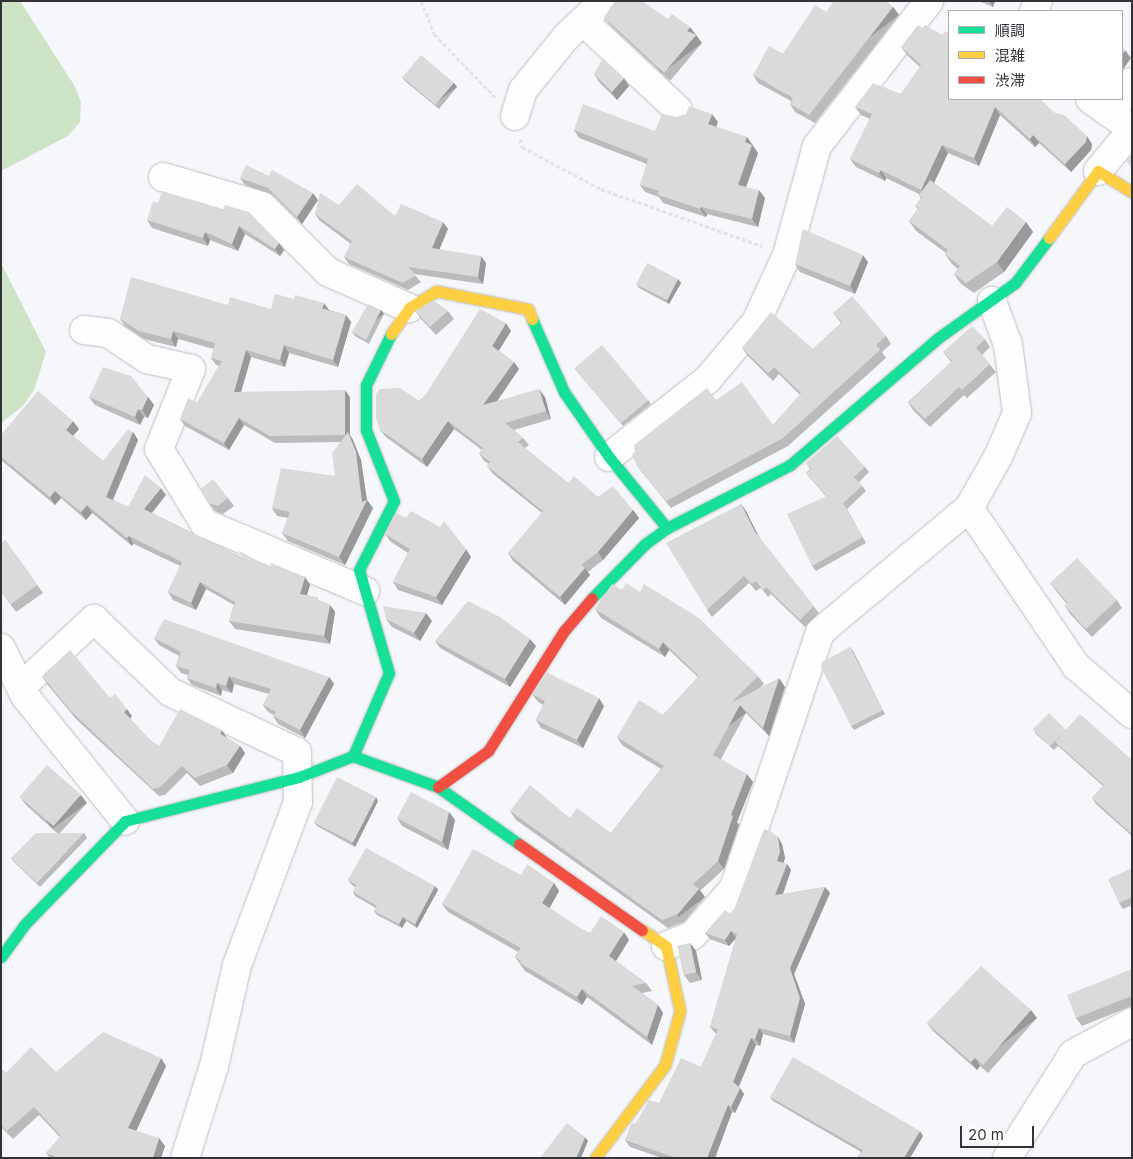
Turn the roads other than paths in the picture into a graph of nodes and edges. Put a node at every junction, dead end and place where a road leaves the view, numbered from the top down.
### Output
1 (604, 1) edge
2 (928, 1) edge
3 (582, 21) junction
4 (1132, 82) edge
5 (1092, 100) edge
6 (678, 110) dead end
7 (1123, 114) edge
8 (515, 116) road end
9 (1098, 171) junction
10 (163, 177) dead end
11 (1132, 192) edge
12 (992, 301) junction
13 (409, 308) junction
14 (84, 330) dead end
15 (609, 457) junction
16 (969, 508) junction
17 (668, 528) junction
18 (365, 591) junction
19 (1, 648) edge
20 (21, 687) junction
21 (1132, 714) edge
22 (353, 756) junction
23 (299, 777) junction
24 (438, 787) junction
25 (125, 821) junction
26 (666, 946) junction
27 (1, 957) edge
28 (1132, 1022) edge
29 (185, 1158) edge
30 (595, 1158) edge
31 (1007, 1158) edge

1 - 3 street
2 - 15 street
3 - 6 street
3 - 8 street
4 - 7 street
5 - 7 street
7 - 9 street
9 - 11 street
9 - 12 street
10 - 13 street
12 - 16 street
12 - 17 street
13 - 15 street
13 - 18 street
14 - 18 street
15 - 17 street
16 - 21 street
16 - 26 street
17 - 24 street
18 - 22 street
19 - 20 street
20 - 23 street
20 - 25 street
22 - 23 street
22 - 24 street
23 - 25 street
23 - 29 street
24 - 26 street
25 - 27 street
26 - 30 street
28 - 31 street

